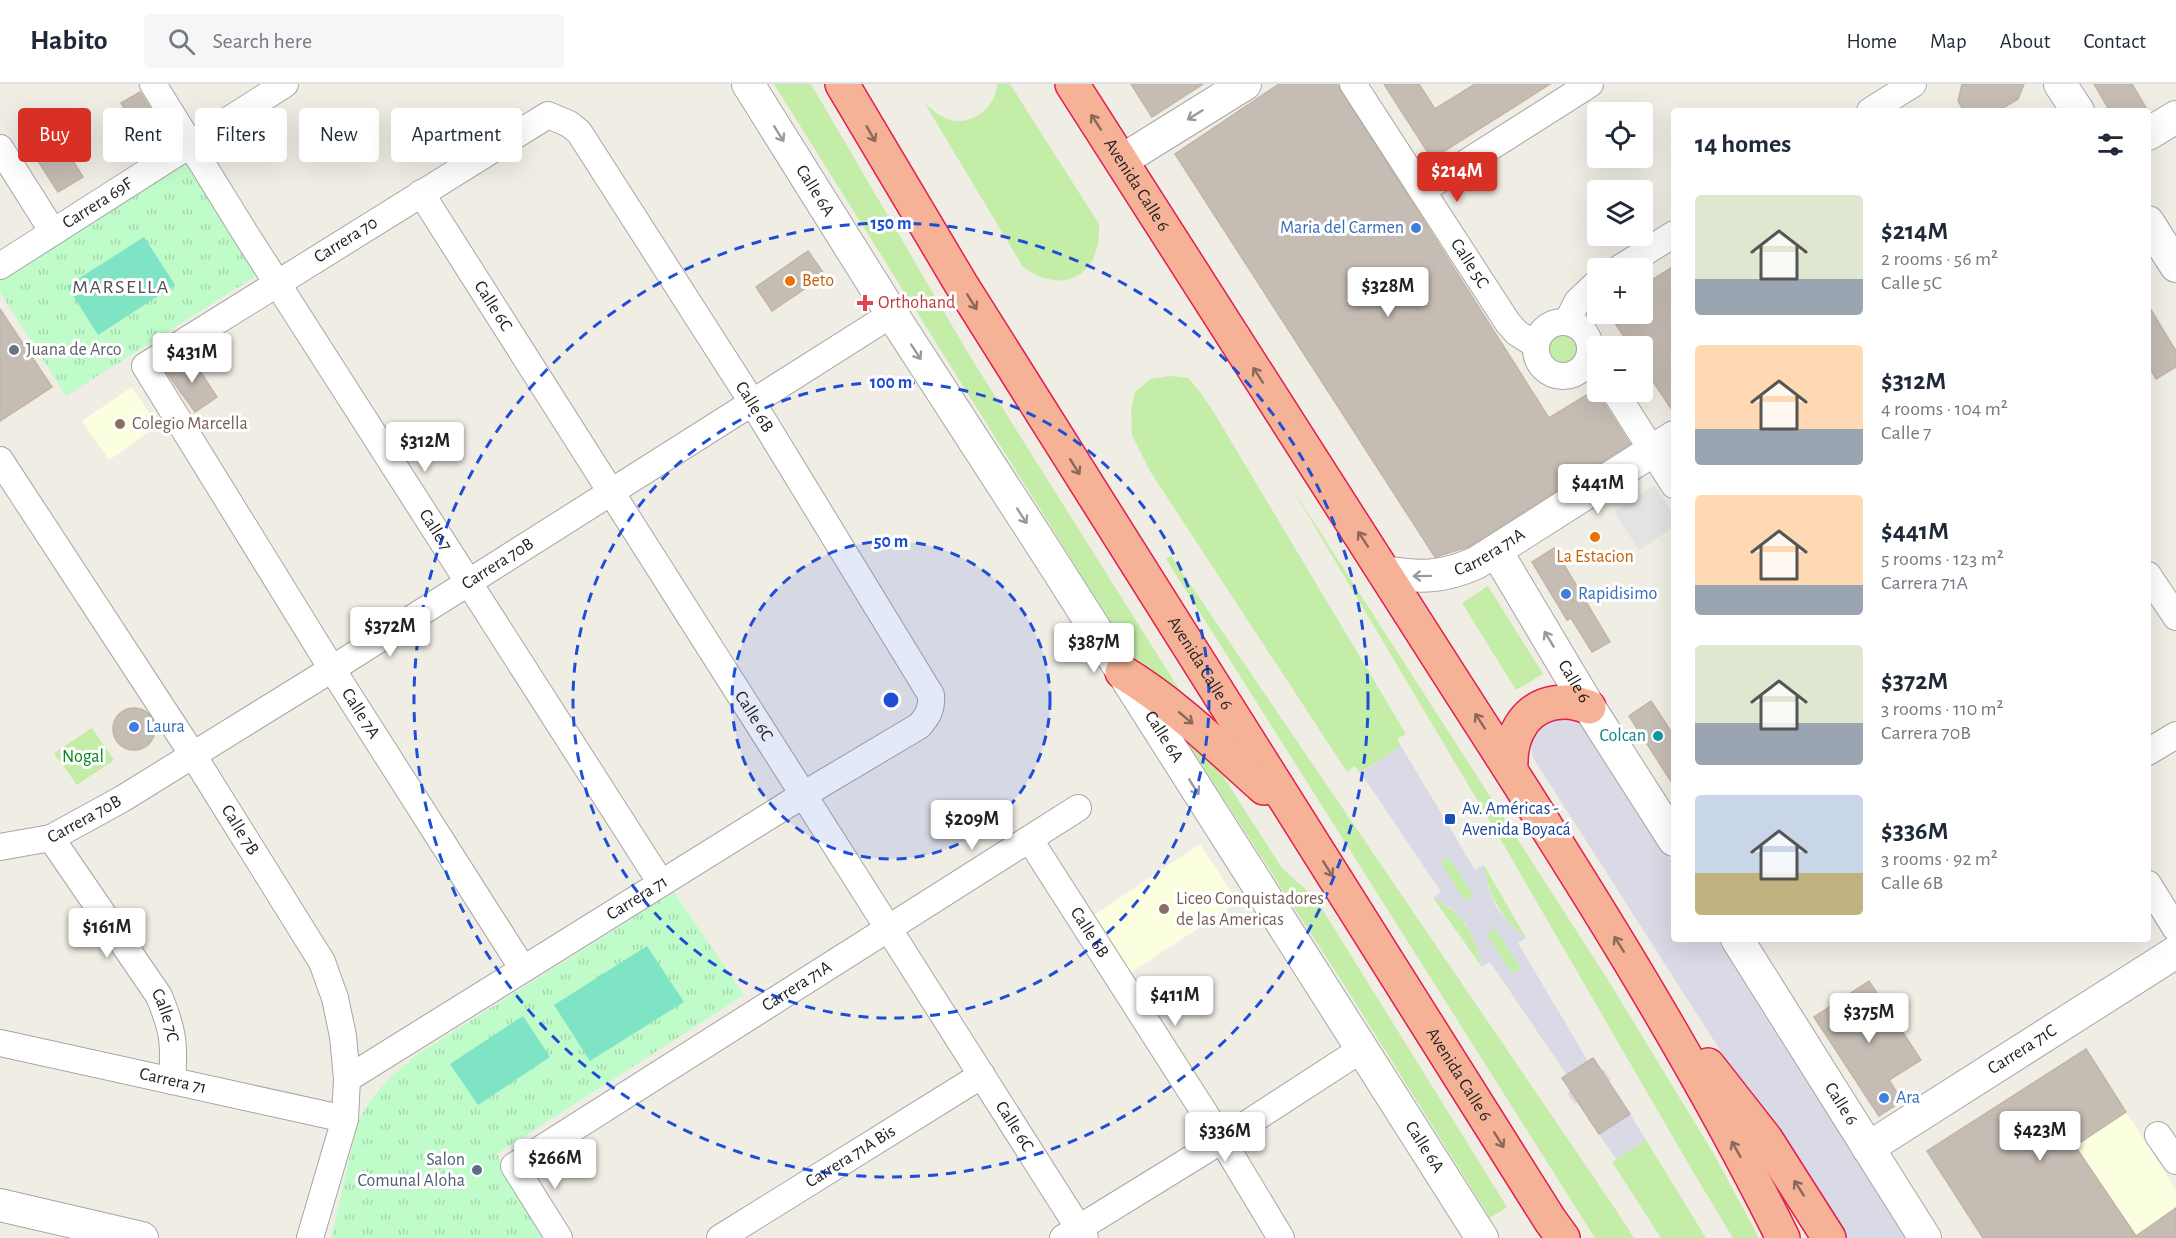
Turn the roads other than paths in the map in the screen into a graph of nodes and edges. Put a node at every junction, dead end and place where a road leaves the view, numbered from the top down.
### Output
1 (153, 84) edge
2 (285, 84) edge
3 (748, 84) edge
4 (842, 84) edge
5 (1072, 84) edge
6 (1245, 84) edge
7 (1353, 84) edge
8 (1590, 84) edge
9 (1913, 84) edge
10 (2060, 84) edge
11 (1875, 108) edge
12 (2076, 108) edge
13 (548, 115) joint
14 (2176, 117) edge
15 (2151, 133) edge
16 (190, 144) junction
17 (0, 148) edge
18 (1121, 161) junction
19 (1423, 190) junction
20 (421, 193) junction
21 (2151, 227) edge
22 (53, 232) junction
23 (1671, 236) edge
24 (1636, 258) edge
25 (0, 266) edge
26 (2176, 266) edge
27 (278, 284) junction
28 (1587, 292) edge
29 (892, 314) junction
30 (1566, 322) junction
31 (1587, 336) edge
32 (1536, 345) junction
33 (145, 366) joint
34 (1587, 367) edge
35 (752, 402) junction
36 (1624, 402) edge
37 (1663, 444) edge
38 (0, 460) edge
39 (1671, 474) edge
40 (611, 492) junction
41 (1496, 551) junction
42 (1384, 572) junction
43 (2151, 580) edge
44 (469, 582) junction
45 (2176, 617) edge
46 (332, 669) junction
47 (1122, 672) junction
48 (1589, 707) junction
49 (927, 717) joint
50 (2176, 735) edge
51 (2151, 750) edge
52 (193, 755) junction
53 (1511, 770) junction
54 (802, 795) junction
55 (1078, 808) dead end
56 (1297, 819) junction
57 (1671, 835) edge
58 (51, 838) junction
59 (1030, 840) junction
60 (0, 847) edge
61 (661, 883) junction
62 (2151, 889) edge
63 (888, 929) junction
64 (2176, 929) edge
65 (1739, 942) edge
66 (2176, 952) edge
67 (523, 969) junction
68 (1650, 994) junction
69 (0, 1043) edge
70 (1362, 1050) junction
71 (982, 1075) junction
72 (347, 1079) junction
73 (172, 1081) junction
74 (345, 1119) junction
75 (2158, 1135) dead end
76 (1222, 1140) junction
77 (1868, 1148) junction
78 (2176, 1161) edge
79 (0, 1205) edge
80 (1557, 1232) edge
81 (1076, 1235) edge
82 (142, 1238) edge
83 (310, 1238) edge
84 (560, 1238) edge
85 (720, 1238) edge
86 (1281, 1238) edge
87 (1482, 1238) edge
88 (1784, 1238) edge
89 (1829, 1238) edge
90 (1925, 1238) edge

1 - 16 street, Calle 7
2 - 16 street, Carrera 69F
3 -> 29 street, Calle 6A
4 -> 56 highway, Avenida Calle 6
18 -> 5 highway, Avenida Calle 6
6 -> 18 street
7 - 19 street, Calle 5C
8 - 19 street
9 - 11 street
10 - 12 street
13 - 20 street, Carrera 70
13 - 35 street, Calle 6B
14 - 15 street
16 - 22 street, Carrera 69F
16 - 27 street, Calle 7
17 - 22 street
42 -> 18 highway, Avenida Calle 6
19 - 32 street, Calle 5C
20 - 27 street, Carrera 70
20 - 40 street, Calle 6C
21 - 26 street
22 - 25 street, Carrera 69F
23 - 24 street
27 - 33 street, Carrera 70
27 - 44 street, Calle 7
28 - 30 street
29 - 35 street, Carrera 70B
29 -> 47 street, Calle 6A
30 - 31 street
30 - 32 street
32 - 34 street
33 - 46 street, Calle 7A
35 - 40 street, Carrera 70B
35 - 49 street, Calle 6B
36 - 37 street
37 - 39 street
37 - 41 street, Carrera 71A
38 - 52 street, Calle 7B
40 - 44 street, Carrera 70B
40 - 54 street, Calle 6C
41 -> 42 street, Carrera 71A
48 -> 41 street, Calle 6
53 -> 42 highway, Avenida Calle 6
43 - 45 street
44 - 46 street, Carrera 70B
44 - 61 street, Calle 7
46 - 52 street, Carrera 70B
46 - 67 street, Calle 7A
47 -> 56 highway
47 -> 70 street, Calle 6A
48 - 53 highway
48 - 57 street, Calle 6
49 - 54 street, Carrera 71
50 - 51 street
52 - 58 street, Carrera 70B
52 - 72 street, Calle 7B
68 -> 53 highway, Avenida Calle 6
54 - 61 street, Carrera 71
54 - 63 street, Calle 6C
55 - 59 street, Carrera 71A
56 -> 80 highway, Avenida Calle 6
58 - 60 street, Carrera 70B
58 - 73 street, Calle 7C
59 - 63 street, Carrera 71A
59 - 76 street, Calle 6B
61 - 67 street, Carrera 71
62 - 64 street
63 - 71 street, Calle 6C
63 - 84 street, Carrera 71A
65 - 77 street, Calle 6
66 - 77 street, Carrera 71C
67 - 72 street, Carrera 71
88 -> 68 highway, Avenida Calle 6
89 -> 68 highway
69 - 73 street, Carrera 71
70 - 76 street
70 - 87 street, Calle 6A
71 - 81 street, Calle 6C
71 - 85 street, Carrera 71A Bis
72 - 74 street, Calle 7B
73 - 74 street, Carrera 71
74 - 83 street, Calle 7B
75 - 78 street
76 - 81 street
76 - 86 street, Calle 6B
77 - 90 street, Calle 6
79 - 82 street

